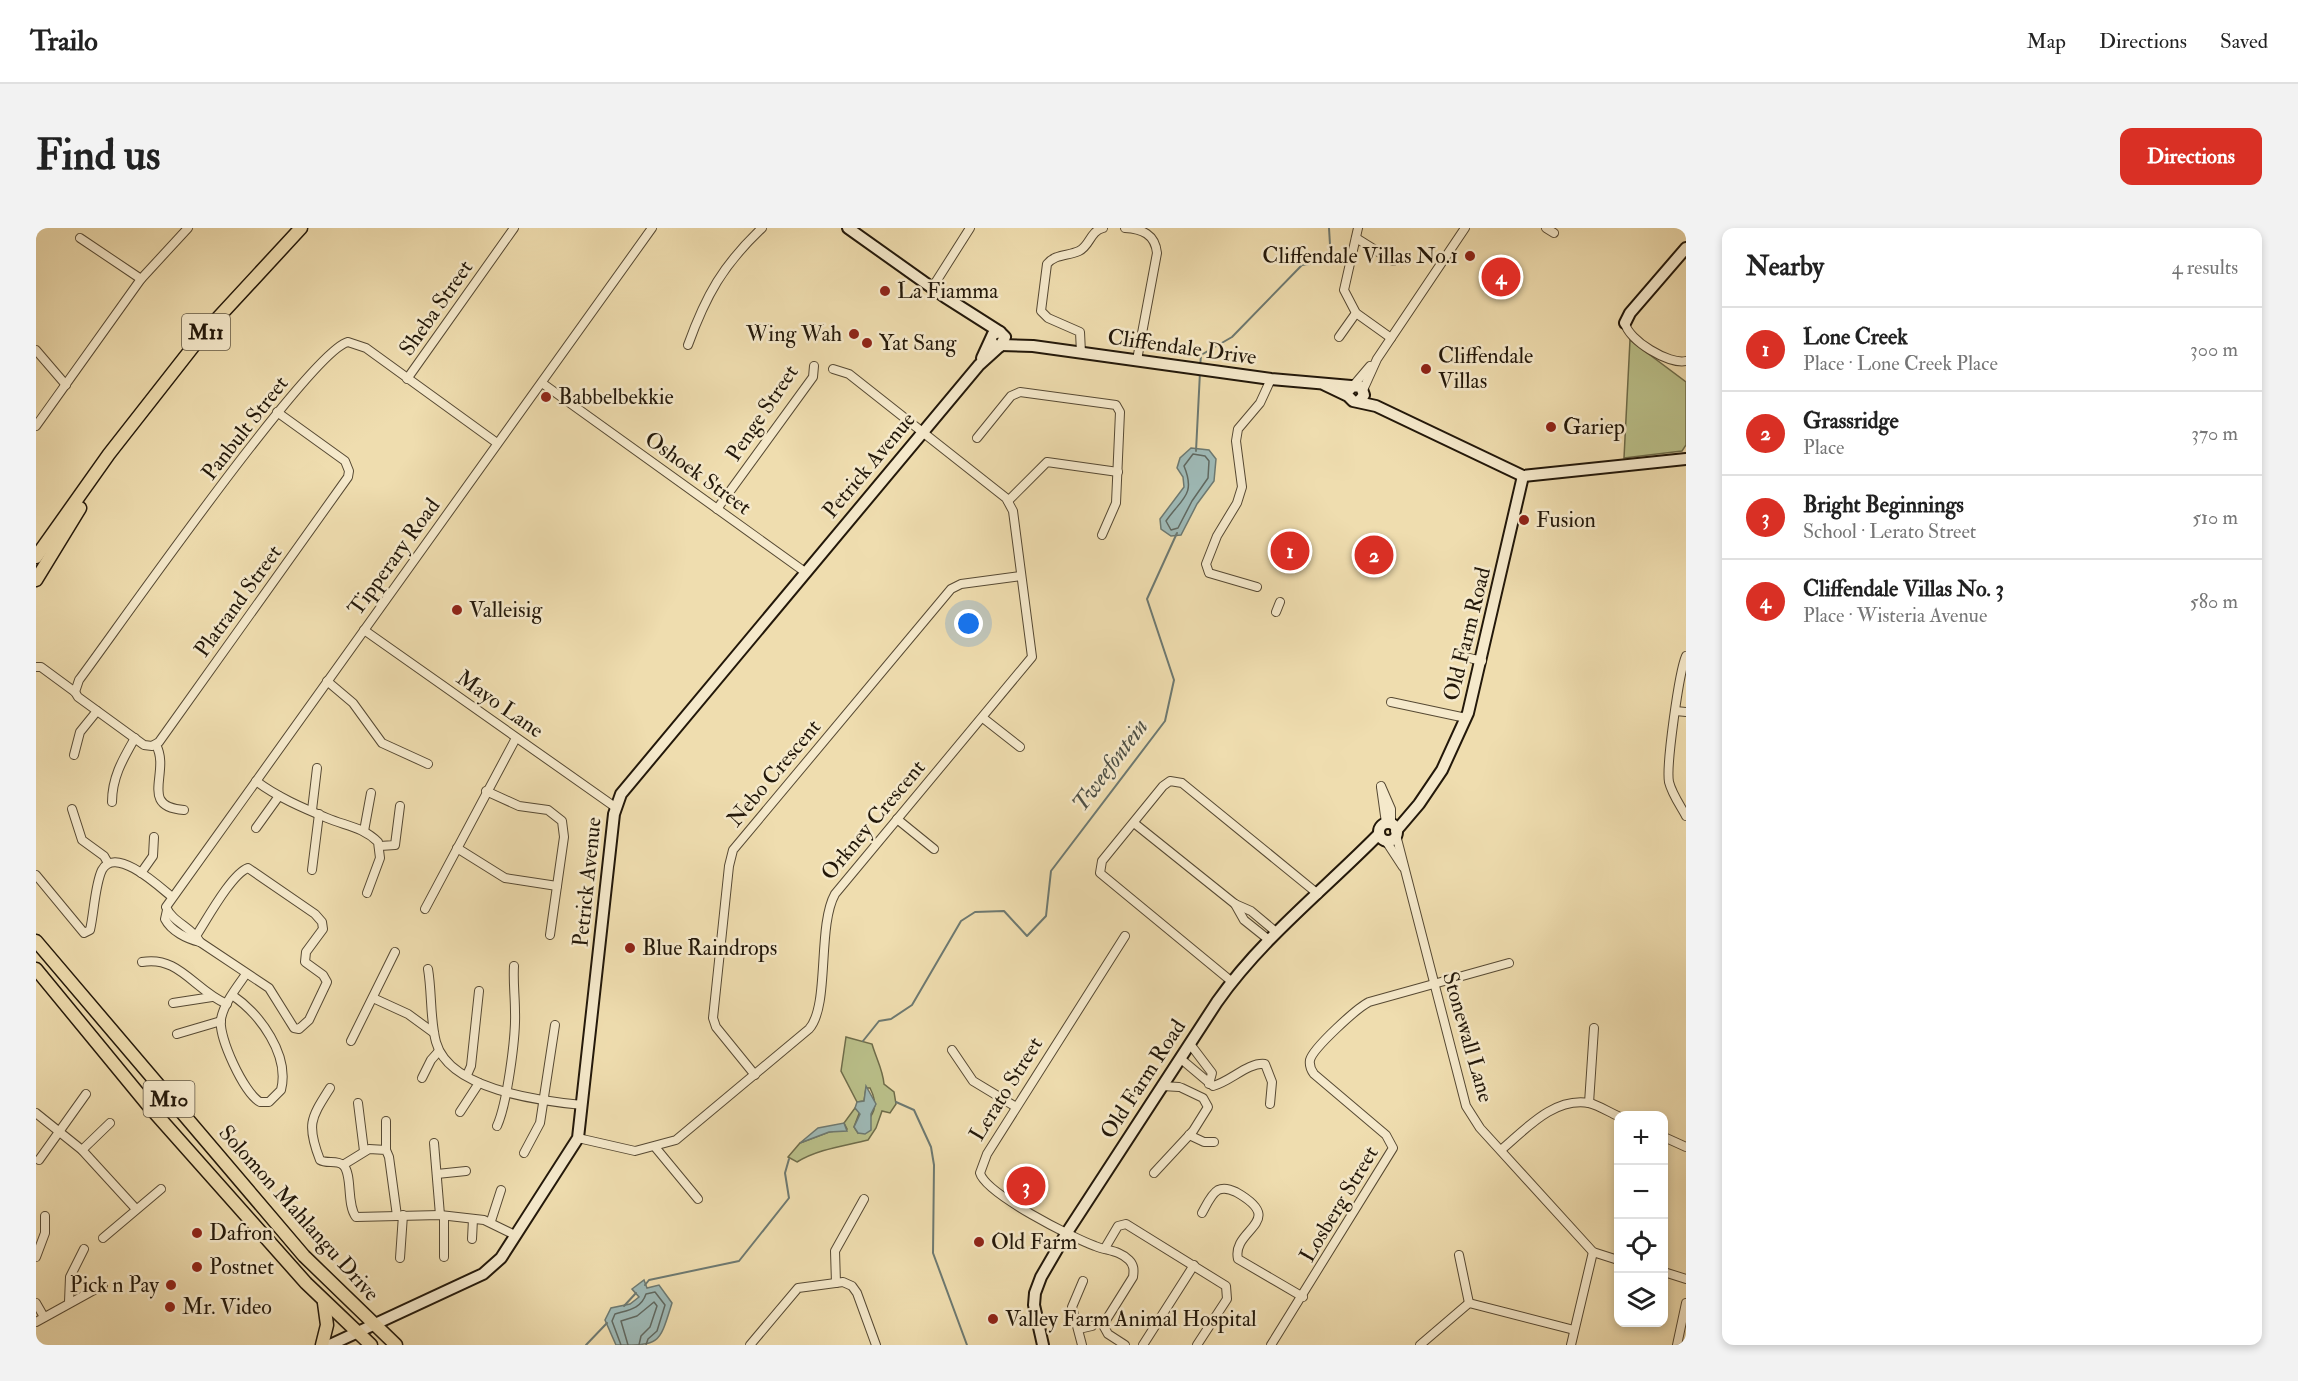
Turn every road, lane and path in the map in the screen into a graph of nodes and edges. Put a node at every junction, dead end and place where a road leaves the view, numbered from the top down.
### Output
1 (188, 228) edge
2 (301, 228) edge
3 (514, 228) edge
4 (651, 228) edge
5 (762, 228) edge
6 (849, 228) edge
7 (970, 228) edge
8 (1103, 228) edge
9 (1125, 228) edge
10 (1358, 228) edge
11 (1465, 228) edge
12 (1546, 228) edge
13 (1554, 233) dead end
14 (80, 237) dead end
15 (1356, 238) junction
16 (1686, 248) edge
17 (1393, 261) dead end
18 (141, 279) junction
19 (932, 288) junction
20 (1356, 313) junction
21 (1625, 323) joint
22 (1339, 337) dead end
23 (1391, 338) junction
24 (998, 340) junction
25 (688, 345) dead end
26 (36, 350) edge
27 (1081, 353) junction
28 (1137, 360) junction
29 (1686, 361) edge
30 (814, 366) dead end
31 (833, 369) dead end
32 (407, 379) junction
33 (1271, 380) junction
34 (542, 383) junction
35 (66, 385) junction
36 (1356, 392) junction
37 (277, 412) junction
38 (36, 426) edge
39 (923, 432) junction
40 (977, 438) dead end
41 (120, 443) junction
42 (497, 443) junction
43 (1686, 459) edge
44 (1118, 472) junction
45 (1523, 476) junction
46 (1008, 501) junction
47 (717, 509) junction
48 (1102, 535) dead end
49 (36, 557) edge
50 (805, 572) junction
51 (1021, 576) junction
52 (36, 580) edge
53 (1257, 587) dead end
54 (1280, 602) dead end
55 (1276, 612) dead end
56 (364, 630) junction
57 (1457, 655) dead end
58 (1686, 656) edge
59 (1482, 660) junction
60 (36, 667) edge
61 (327, 681) junction
62 (75, 692) junction
63 (1391, 702) dead end
64 (96, 711) junction
65 (1676, 711) junction
66 (1686, 712) edge
67 (982, 718) junction
68 (1466, 718) junction
69 (135, 738) junction
70 (516, 738) junction
71 (156, 745) junction
72 (1020, 747) dead end
73 (74, 755) dead end
74 (428, 764) dead end
75 (317, 768) dead end
76 (256, 781) junction
77 (486, 791) junction
78 (371, 793) dead end
79 (279, 796) junction
80 (112, 802) dead end
81 (400, 806) dead end
82 (615, 807) junction
83 (72, 809) dead end
84 (184, 810) dead end
85 (315, 812) junction
86 (1686, 816) edge
87 (897, 819) junction
88 (1134, 823) junction
89 (256, 828) dead end
90 (364, 831) junction
91 (1389, 832) junction
92 (154, 837) dead end
93 (380, 846) junction
94 (457, 848) junction
95 (934, 849) dead end
96 (108, 863) junction
97 (312, 870) dead end
98 (141, 873) junction
99 (36, 875) edge
100 (557, 886) junction
101 (367, 893) dead end
102 (1318, 894) junction
103 (172, 897) junction
104 (425, 909) dead end
105 (550, 935) dead end
106 (1125, 936) dead end
107 (1273, 936) junction
108 (196, 940) junction
109 (36, 941) edge
110 (395, 952) dead end
111 (142, 962) dead end
112 (1509, 963) dead end
113 (514, 966) dead end
114 (36, 969) edge
115 (428, 969) dead end
116 (246, 974) junction
117 (1231, 981) junction
118 (1434, 984) junction
119 (479, 992) dead end
120 (232, 995) junction
121 (212, 998) junction
122 (373, 998) junction
123 (173, 1004) dead end
124 (226, 1005) junction
125 (220, 1021) junction
126 (555, 1025) dead end
127 (1594, 1029) dead end
128 (434, 1033) junction
129 (177, 1034) dead end
130 (351, 1041) dead end
131 (1190, 1044) junction
132 (952, 1050) dead end
133 (439, 1051) junction
134 (1181, 1059) junction
135 (467, 1075) junction
136 (755, 1075) junction
137 (422, 1078) dead end
138 (479, 1083) junction
139 (1209, 1084) junction
140 (330, 1088) dead end
141 (1182, 1088) dead end
142 (506, 1093) junction
143 (86, 1094) dead end
144 (545, 1101) junction
145 (358, 1103) dead end
146 (1589, 1103) junction
147 (1270, 1104) dead end
148 (582, 1105) junction
149 (1016, 1107) junction
150 (460, 1112) dead end
151 (36, 1113) edge
152 (1614, 1114) edge
153 (386, 1121) dead end
154 (110, 1123) dead end
155 (497, 1126) dead end
156 (60, 1132) junction
157 (1189, 1135) junction
158 (578, 1138) junction
159 (1668, 1139) edge
160 (1214, 1142) dead end
161 (434, 1143) dead end
162 (655, 1147) junction
163 (1686, 1147) edge
164 (82, 1150) junction
165 (386, 1150) junction
166 (1501, 1150) junction
167 (364, 1151) junction
168 (525, 1154) dead end
169 (39, 1160) dead end
170 (343, 1165) junction
171 (466, 1171) dead end
172 (1154, 1173) dead end
173 (437, 1174) junction
174 (161, 1189) dead end
175 (501, 1190) dead end
176 (698, 1199) dead end
177 (864, 1199) dead end
178 (136, 1209) junction
179 (1202, 1213) dead end
180 (442, 1215) junction
181 (45, 1216) dead end
182 (400, 1216) junction
183 (473, 1218) junction
184 (491, 1221) junction
185 (1066, 1234) junction
186 (515, 1235) junction
187 (103, 1238) dead end
188 (472, 1239) dead end
189 (1105, 1248) junction
190 (84, 1249) dead end
191 (1593, 1252) junction
192 (1459, 1255) dead end
193 (36, 1257) edge
194 (444, 1257) dead end
195 (400, 1258) dead end
196 (1614, 1259) edge
197 (1194, 1266) junction
198 (1667, 1273) edge
199 (1686, 1279) edge
200 (1083, 1281) dead end
201 (836, 1283) junction
202 (103, 1285) dead end
203 (1304, 1297) junction
204 (69, 1302) junction
205 (36, 1303) edge
206 (324, 1303) junction
207 (1469, 1303) junction
208 (1686, 1303) edge
209 (44, 1317) junction
210 (36, 1322) edge
211 (373, 1325) junction
212 (1092, 1326) dead end
213 (1079, 1329) junction
214 (1574, 1330) junction
215 (357, 1332) junction
216 (322, 1345) edge
217 (330, 1345) edge
218 (371, 1345) edge
219 (396, 1345) edge
220 (750, 1345) edge
221 (876, 1345) edge
222 (1043, 1345) edge
223 (1082, 1345) edge
224 (1125, 1345) edge
225 (1143, 1345) edge
226 (1197, 1345) edge
227 (1271, 1345) edge
228 (1420, 1345) edge
229 (1571, 1345) edge
230 (1677, 1345) edge

1 - 18 street
2 - 41 main road, M11
3 - 32 street, Sheba Street
4 - 34 street, Tipperary Road
5 - 25 street
6 - 19 street, Cliffendale Drive
7 - 19 street
8 - 27 street
9 - 28 street
10 - 15 street
11 - 23 street
12 - 13 street
14 - 18 street
15 - 17 street
15 - 20 street
16 - 21 street
18 - 35 street
19 - 24 street, Cliffendale Drive
20 - 22 street
20 - 23 street
21 - 29 street
23 - 36 street
24 - 27 street, Cliffendale Drive
24 - 39 street, Petrick Avenue
26 - 35 street
27 - 28 street, Cliffendale Drive
28 - 33 street, Cliffendale Drive
30 - 47 street, Penge Street
31 - 39 street, Penge Street
32 - 37 street, Panbult Street
32 - 42 street, Panbult Street
33 - 36 street, Cliffendale Drive
33 - 53 street
34 - 42 street, Tipperary Road
34 - 47 street, Oshoek Street
35 - 38 street
36 - 45 street
37 - 62 street, Panbult Street
37 - 71 street, Platrand Street
39 - 46 street
39 - 50 street, Petrick Avenue
40 - 44 street
41 - 49 main road, M11
41 - 52 main road, M11
42 - 56 street, Tipperary Road
43 - 45 street
44 - 46 street
44 - 48 street
45 - 59 street, Old Farm Road
46 - 51 street, Orkney Crescent
47 - 50 street, Oshoek Street
50 - 82 street, Petrick Avenue
51 - 67 street, Orkney Crescent
51 - 136 street, Nebo Crescent
54 - 55 street
56 - 61 street, Tipperary Road
56 - 70 street, Mayo Lane
57 - 59 street
58 - 65 street
59 - 68 street, Old Farm Road
60 - 62 street
61 - 74 street
61 - 76 street, Tipperary Road
62 - 64 street
63 - 68 street
64 - 69 street
64 - 73 street
65 - 66 street
65 - 86 street
67 - 72 street
67 - 87 street, Orkney Crescent
68 - 91 street, Old Farm Road
69 - 71 street
69 - 80 street
70 - 77 street
70 - 82 street, Mayo Lane
71 - 84 street
75 - 85 street
76 - 79 street
76 - 103 street, Tipperary Road
77 - 94 street
77 - 100 street
78 - 90 street
79 - 85 street
79 - 89 street
81 - 93 street
82 - 148 street, Petrick Avenue
83 - 96 street
85 - 90 street
85 - 97 street
87 - 95 street
87 - 136 street, Orkney Crescent
88 - 102 street
88 - 107 street
88 - 117 street
90 - 93 street
91 - 102 street, Old Farm Road
91 - 118 street, Stonewall Lane
92 - 98 street
93 - 101 street
94 - 100 street
94 - 104 street
96 - 98 street
96 - 99 street
98 - 103 street
100 - 105 street
102 - 107 street, Old Farm Road
103 - 108 street, Tipperary Road
106 - 149 street, Lerato Street
107 - 117 street, Old Farm Road
108 - 116 street
108 - 116 street
109 - 211 main road, Solomon Mahlangu Drive / M10
110 - 122 street
111 - 121 street
112 - 118 street
113 - 142 street
114 - 206 main road, Solomon Mahlangu Drive / M10
115 - 128 street
116 - 120 street
117 - 131 street, Old Farm Road
118 - 166 street, Stonewall Lane
118 - 203 street, Losberg Street
119 - 135 street
120 - 124 street
120 - 125 street
121 - 123 street
121 - 124 street
122 - 128 street
122 - 130 street
124 - 125 street
125 - 129 street
126 - 144 street
127 - 146 street
128 - 133 street
131 - 134 street, Old Farm Road
131 - 139 street
132 - 149 street
133 - 135 street
133 - 137 street
134 - 139 street
134 - 185 street, Old Farm Road
135 - 138 street
136 - 162 street, Orkney Crescent
138 - 142 street
138 - 150 street
139 - 147 street
140 - 170 street
141 - 157 street
142 - 144 street
142 - 155 street
143 - 156 street
144 - 148 street
144 - 168 street
145 - 167 street
146 - 152 street
146 - 166 street
148 - 158 street, Petrick Avenue
149 - 185 street, Lerato Street
151 - 156 street
153 - 165 street
154 - 164 street
156 - 164 street
156 - 169 street
157 - 160 street
157 - 172 street
158 - 162 street, Orkney Crescent
158 - 186 street, Petrick Avenue
159 - 163 street
161 - 173 street
162 - 176 street
164 - 178 street
165 - 167 street
165 - 182 street
166 - 191 street, Stonewall Lane
167 - 170 street
170 - 182 street
171 - 173 street
173 - 180 street
174 - 178 street
175 - 184 street
177 - 201 street
178 - 187 street
179 - 203 street
180 - 182 street
180 - 183 street
180 - 194 street
181 - 193 street
182 - 195 street
183 - 184 street
183 - 188 street
184 - 186 street
185 - 189 street
185 - 222 street, Old Farm Road
186 - 211 street, Petrick Avenue
189 - 197 street
189 - 224 street
190 - 204 street
191 - 196 street
191 - 214 street
192 - 207 street
197 - 225 street
197 - 226 street
198 - 199 street
200 - 213 street
201 - 220 street
201 - 221 street
202 - 204 street
203 - 227 street, Losberg Street
204 - 209 street
205 - 209 street
206 - 215 main road, Solomon Mahlangu Drive / M10
206 - 216 main road
207 - 214 street
207 - 228 street
208 - 230 street
209 - 210 street
211 - 215 street, Petrick Avenue
211 - 219 main road, Solomon Mahlangu Drive / M10
212 - 213 street
213 - 223 street
214 - 229 street
215 - 217 street, Petrick Avenue
215 - 218 main road, Solomon Mahlangu Drive / M10

